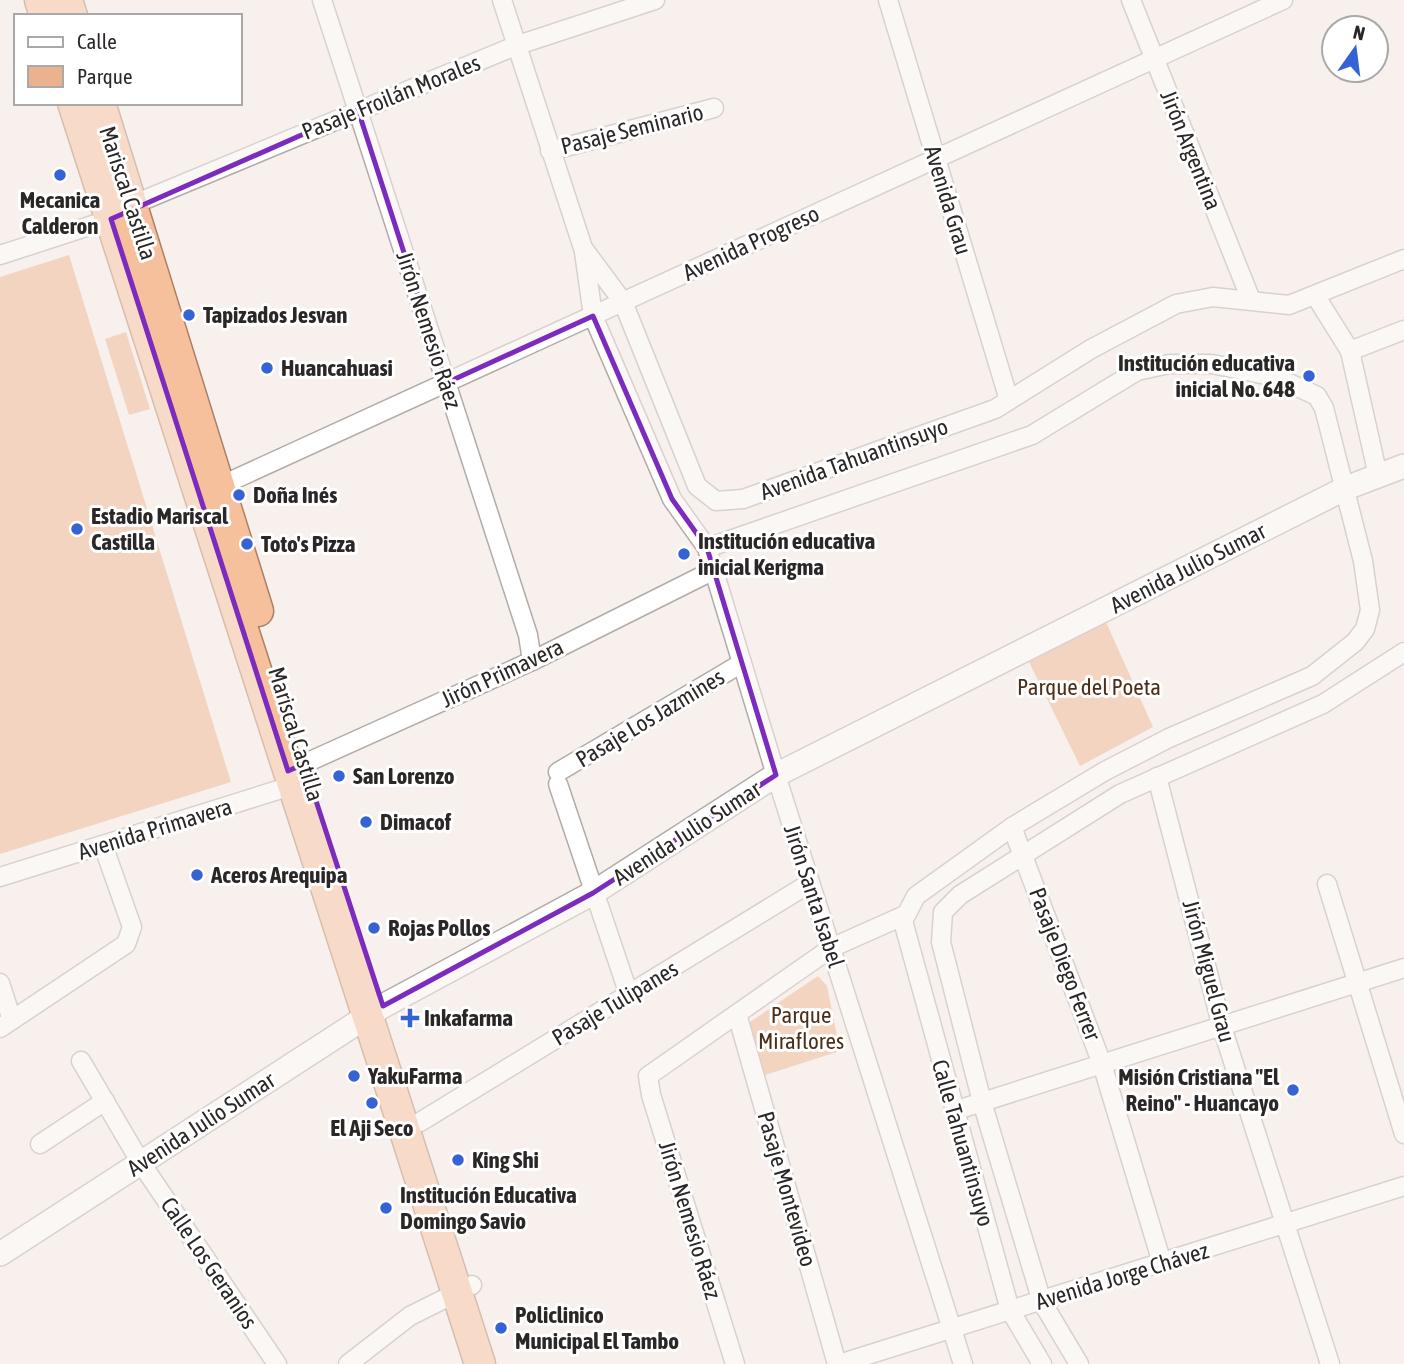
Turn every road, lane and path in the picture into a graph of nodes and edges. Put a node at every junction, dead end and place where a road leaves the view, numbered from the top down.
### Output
1 (322, 0) edge
2 (502, 0) edge
3 (655, 0) edge
4 (888, 0) edge
5 (1130, 0) edge
6 (1283, 0) edge
7 (514, 46) junction
8 (1154, 59) junction
9 (74, 105) edge
10 (100, 105) edge
11 (714, 108) dead end
12 (358, 110) junction
13 (550, 151) junction
14 (936, 159) junction
15 (121, 212) junction
16 (583, 248) junction
17 (0, 256) edge
18 (1404, 259) edge
19 (1315, 295) junction
20 (1251, 300) junction
21 (623, 302) junction
22 (593, 316) junction
23 (1404, 330) edge
24 (1350, 351) junction
25 (446, 383) junction
26 (1009, 400) junction
27 (1404, 466) edge
28 (1378, 476) junction
29 (220, 486) junction
30 (1346, 488) junction
31 (707, 548) junction
32 (714, 570) junction
33 (1404, 652) edge
34 (532, 661) junction
35 (742, 663) junction
36 (299, 775) junction
37 (776, 775) junction
38 (1157, 777) junction
39 (1012, 827) junction
40 (103, 845) junction
41 (1024, 854) junction
42 (0, 877) edge
43 (810, 883) junction
44 (1327, 884) dead end
45 (593, 893) junction
46 (905, 915) junction
47 (831, 948) junction
48 (1404, 968) edge
49 (0, 983) edge
50 (1357, 983) junction
51 (629, 995) junction
52 (376, 1010) junction
53 (737, 1014) junction
54 (6, 1024) edge
55 (1222, 1027) junction
56 (80, 1061) dead end
57 (1102, 1064) junction
58 (105, 1101) junction
59 (982, 1102) junction
60 (954, 1111) junction
61 (420, 1122) junction
62 (1404, 1134) edge
63 (40, 1144) dead end
64 (141, 1163) junction
65 (1404, 1186) edge
66 (1287, 1224) junction
67 (0, 1254) edge
68 (1163, 1263) junction
69 (464, 1288) junction
70 (1042, 1301) junction
71 (1010, 1310) junction
72 (953, 1328) junction
73 (277, 1364) edge
74 (348, 1364) edge
75 (480, 1364) edge
76 (497, 1364) edge
77 (735, 1364) edge
78 (838, 1364) edge
79 (963, 1364) edge
80 (1042, 1364) edge
81 (1079, 1364) edge
82 (1330, 1364) edge

1 - 12 street, Jirón Nemesio Ráez
2 - 7 street, Avenida Tahuantinsuyo
3 - 7 street, Pasaje Froilán Morales
4 - 14 street, Avenida Grau
5 - 8 street, Jirón Argentina
6 - 8 street, Avenida Progreso
7 - 12 street, Pasaje Froilán Morales
7 - 13 street, Avenida Tahuantinsuyo
8 - 14 street, Avenida Progreso
8 - 20 street, Jirón Argentina
9 - 15 highway
10 - 15 highway, Mariscal Castilla
11 - 13 street, Pasaje Seminario
12 - 15 street, Pasaje Froilán Morales
12 - 25 street, Jirón Nemesio Ráez
13 - 16 street, Avenida Tahuantinsuyo
14 - 21 street, Avenida Progreso
14 - 26 street, Avenida Grau
15 - 17 street, Pasaje Froilán Morales
15 - 29 highway, Mariscal Castilla
15 - 36 highway
16 - 21 street, Avenida Tahuantinsuyo
16 - 22 street, Avenida Tahuantinsuyo
18 - 19 street
19 - 20 street
19 - 24 street
20 - 26 street, Avenida Tahuantinsuyo
21 - 22 street, Avenida Progreso
21 - 26 street, Avenida Tahuantinsuyo
22 - 25 street, Avenida Progreso
22 - 31 street, Avenida Tahuantinsuyo
23 - 24 street
24 - 28 street
25 - 29 street, Avenida Progreso
25 - 34 street, Jirón Nemesio Ráez
27 - 28 street, Avenida Julio Sumar
28 - 30 street, Avenida Julio Sumar
29 - 36 highway, Mariscal Castilla
30 - 31 street
30 - 37 street, Avenida Julio Sumar
30 - 39 street
31 - 32 street, Jirón Santa Isabel
32 - 34 street, Jirón Primavera
32 - 35 street, Jirón Santa Isabel
33 - 38 street
34 - 36 street, Jirón Primavera
35 - 37 street, Jirón Santa Isabel
35 - 45 street, Pasaje Los Jazmines
36 - 40 street, Avenida Primavera
36 - 52 highway
37 - 43 street, Jirón Santa Isabel
37 - 45 street, Avenida Julio Sumar
38 - 41 street
38 - 55 street, Jirón Miguel Grau
39 - 41 street, Pasaje Diego Ferrer
39 - 46 street
40 - 42 street, Avenida Primavera
40 - 54 street
41 - 57 street, Pasaje Diego Ferrer
41 - 59 street, Calle Tahuantinsuyo
43 - 47 street, Jirón Santa Isabel
43 - 51 street, Pasaje Tulipanes
44 - 50 street
45 - 51 street
45 - 52 street, Avenida Julio Sumar
46 - 47 street
46 - 60 street, Calle Tahuantinsuyo
47 - 53 street
47 - 72 street, Jirón Santa Isabel
48 - 50 street
49 - 54 street
50 - 55 street
50 - 62 street
51 - 61 street, Pasaje Tulipanes
52 - 61 highway
52 - 64 street, Avenida Julio Sumar
52 - 69 highway
53 - 77 street, Jirón Nemesio Ráez
53 - 78 street, Pasaje Montevideo
55 - 57 street
55 - 66 street, Jirón Miguel Grau
56 - 58 street, Calle Los Geranios
57 - 59 street
57 - 68 street, Pasaje Diego Ferrer
58 - 63 street
58 - 64 street, Calle Los Geranios
59 - 60 street
59 - 70 street, Calle Tahuantinsuyo
60 - 71 street, Calle Tahuantinsuyo
61 - 69 highway
64 - 67 street, Avenida Julio Sumar
64 - 73 street, Calle Los Geranios
65 - 66 street, Avenida Jorge Chávez
66 - 68 street, Avenida Jorge Chávez
66 - 82 street, Jirón Miguel Grau
68 - 70 street, Avenida Jorge Chávez
69 - 74 street
69 - 75 highway
69 - 76 highway
70 - 71 street, Avenida Jorge Chávez
70 - 81 street, Calle Tahuantinsuyo
71 - 72 street, Avenida Jorge Chávez
71 - 80 street, Calle Tahuantinsuyo
72 - 78 street, Avenida Jorge Chávez
72 - 79 street, Jirón Santa Isabel

